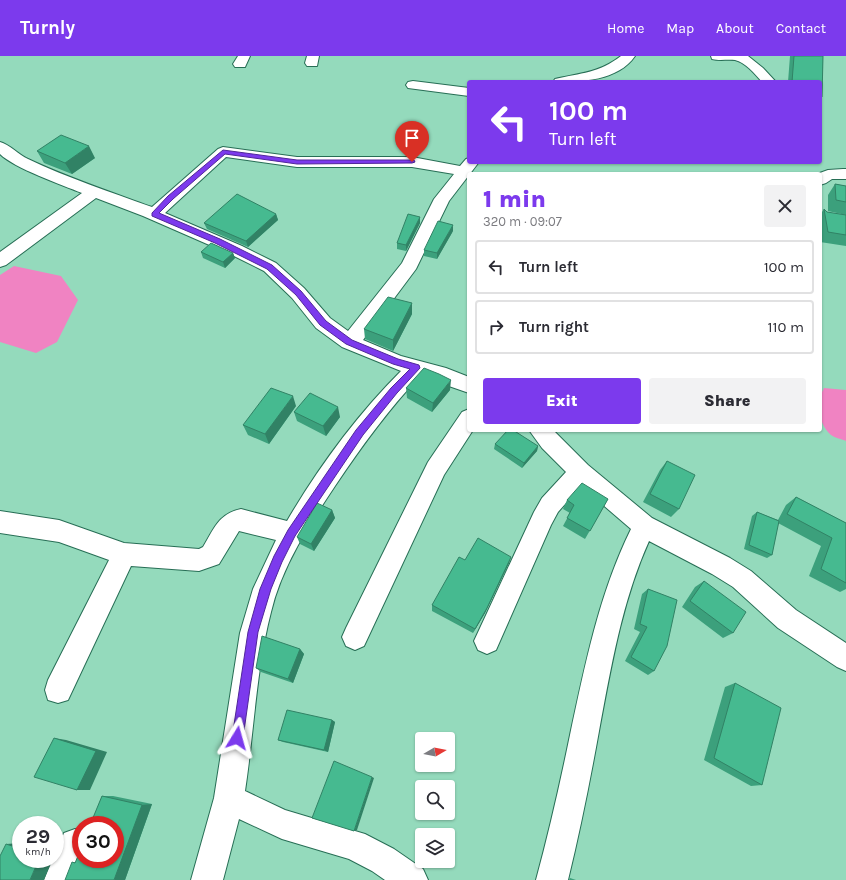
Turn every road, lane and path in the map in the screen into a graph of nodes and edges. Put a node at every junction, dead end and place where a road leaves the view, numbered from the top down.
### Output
1 (629, 56) edge
2 (717, 56) edge
3 (738, 56) edge
4 (565, 80) edge
5 (767, 80) edge
6 (412, 85) dead end
7 (467, 92) edge
8 (1, 147) edge
9 (468, 166) edge
10 (846, 174) edge
11 (822, 177) edge
12 (94, 192) junction
13 (154, 214) junction
14 (0, 261) edge
15 (349, 342) junction
16 (416, 368) junction
17 (467, 384) edge
18 (467, 421) edge
19 (542, 432) edge
20 (580, 472) junction
21 (0, 522) edge
22 (644, 526) junction
23 (291, 533) junction
24 (124, 554) junction
25 (356, 636) dead end
26 (487, 641) dead end
27 (846, 658) edge
28 (58, 690) dead end
29 (229, 799) junction
30 (72, 849) edge
31 (60, 880) edge
32 (207, 880) edge
33 (412, 880) edge
34 (552, 880) edge

1 - 4 street
2 - 3 street
3 - 5 street
6 - 7 street
8 - 12 street
9 - 13 street
9 - 15 street
10 - 11 street
12 - 13 street
12 - 14 street
13 - 15 street
15 - 16 street
16 - 17 street
16 - 23 street
18 - 25 street
19 - 20 street
20 - 22 street
20 - 26 street
21 - 24 street
22 - 27 street
22 - 34 street
23 - 24 street
23 - 29 street
24 - 28 street
29 - 32 street
29 - 33 street
30 - 31 street

